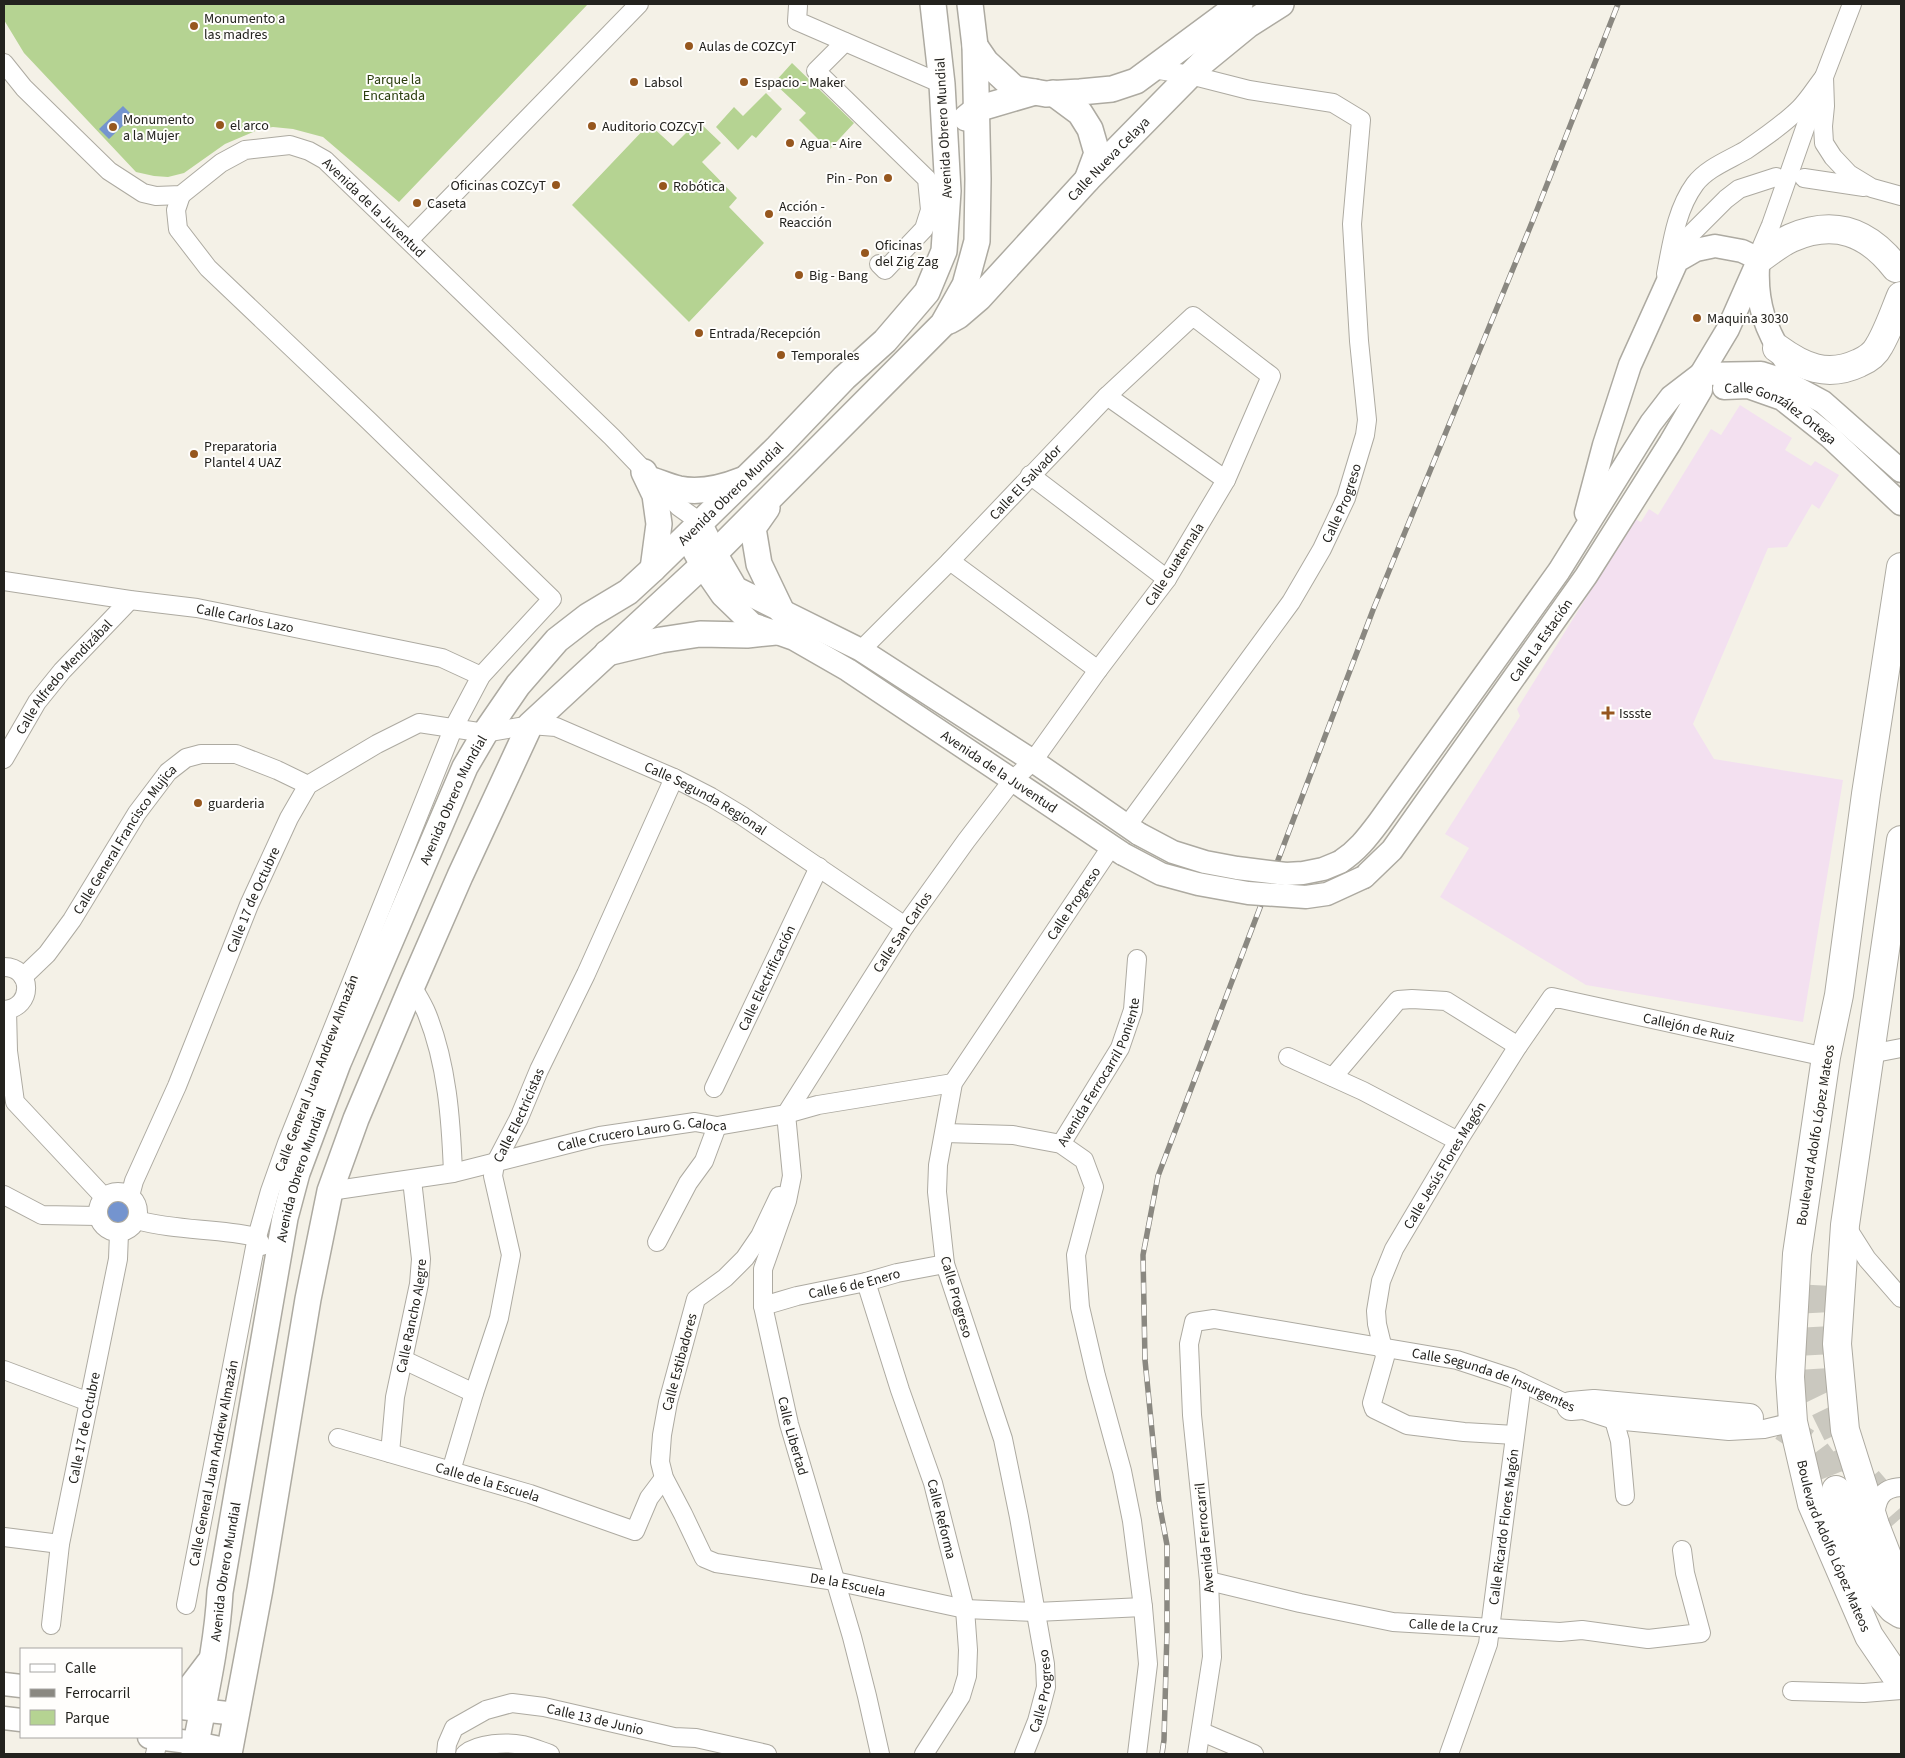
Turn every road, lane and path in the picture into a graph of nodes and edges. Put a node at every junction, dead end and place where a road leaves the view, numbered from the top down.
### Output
1 (639, 4) edge
2 (933, 4) edge
3 (970, 4) edge
4 (1240, 4) edge
5 (1281, 4) edge
6 (1852, 4) edge
7 (795, 5) edge
8 (845, 42) junction
9 (975, 46) junction
10 (4, 63) edge
11 (1153, 69) junction
12 (1190, 75) junction
13 (1824, 78) junction
14 (942, 84) junction
15 (1044, 93) junction
16 (977, 109) junction
17 (945, 136) junction
18 (1776, 177) dead end
19 (1804, 178) dead end
20 (1087, 180) junction
21 (1872, 188) junction
22 (181, 195) junction
23 (1901, 196) edge
24 (409, 240) junction
25 (1759, 259) junction
26 (1677, 261) junction
27 (879, 264) dead end
28 (1896, 268) dead end
29 (1664, 286) junction
30 (1901, 296) edge
31 (1193, 316) joint
32 (943, 324) junction
33 (1777, 348) junction
34 (1701, 382) junction
35 (1107, 396) junction
36 (1823, 402) junction
37 (1901, 471) edge
38 (1030, 475) junction
39 (648, 476) junction
40 (746, 478) junction
41 (787, 479) junction
42 (1226, 480) junction
43 (1901, 504) edge
44 (693, 529) junction
45 (1580, 535) junction
46 (708, 559) junction
47 (950, 561) junction
48 (1901, 567) edge
49 (653, 569) junction
50 (1167, 579) junction
51 (4, 581) edge
52 (130, 600) junction
53 (779, 621) junction
54 (862, 650) junction
55 (605, 654) junction
56 (1098, 670) junction
57 (480, 676) junction
58 (530, 725) junction
59 (453, 729) junction
60 (485, 733) junction
61 (4, 759) edge
62 (1033, 761) junction
63 (674, 778) junction
64 (1012, 781) junction
65 (308, 785) junction
66 (1133, 830) junction
67 (1901, 840) edge
68 (1117, 851) junction
69 (1340, 862) joint
70 (819, 867) junction
71 (1364, 877) joint
72 (905, 926) junction
73 (1137, 959) dead end
74 (4, 967) edge
75 (23, 977) junction
76 (412, 986) junction
77 (1839, 995) junction
78 (1552, 997) joint
79 (5, 1010) edge
80 (1518, 1046) junction
81 (1901, 1048) edge
82 (1870, 1054) junction
83 (1288, 1057) dead end
84 (1826, 1057) junction
85 (1333, 1077) junction
86 (953, 1083) junction
87 (714, 1088) dead end
88 (786, 1114) junction
89 (717, 1126) junction
90 (945, 1133) junction
91 (1458, 1141) junction
92 (1061, 1144) junction
93 (791, 1160) junction
94 (495, 1164) junction
95 (453, 1173) junction
96 (412, 1180) junction
97 (330, 1191) junction
98 (4, 1195) edge
99 (130, 1196) junction
100 (104, 1197) junction
101 (98, 1216) junction
102 (136, 1220) junction
103 (1845, 1225) junction
104 (119, 1233) junction
105 (257, 1237) junction
106 (657, 1242) dead end
107 (946, 1264) junction
108 (275, 1270) junction
109 (866, 1282) junction
110 (1813, 1285) tunnel mouth
111 (1901, 1298) edge
112 (763, 1306) junction
113 (1194, 1322) joint
114 (1384, 1347) junction
115 (404, 1360) junction
116 (4, 1370) edge
117 (1522, 1383) junction
118 (474, 1393) junction
119 (89, 1402) junction
120 (1571, 1406) junction
121 (1749, 1418) dead end
122 (1614, 1420) junction
123 (1793, 1422) junction
124 (1515, 1435) junction
125 (338, 1438) dead end
126 (390, 1453) junction
127 (451, 1470) junction
128 (664, 1478) junction
129 (1901, 1487) edge
130 (1836, 1490) tunnel mouth
131 (1625, 1496) dead end
132 (1875, 1525) junction
133 (4, 1536) edge
134 (60, 1544) junction
135 (1682, 1550) dead end
136 (835, 1580) junction
137 (1208, 1581) junction
138 (1901, 1592) edge
139 (186, 1606) dead end
140 (1143, 1607) junction
141 (965, 1609) junction
142 (1036, 1612) junction
143 (1901, 1614) edge
144 (51, 1625) dead end
145 (1490, 1627) junction
146 (213, 1657) junction
147 (4, 1684) edge
148 (1901, 1684) edge
149 (20, 1686) edge
150 (1901, 1690) edge
151 (1792, 1691) dead end
152 (182, 1695) edge
153 (192, 1710) edge
154 (237, 1714) junction
155 (4, 1718) edge
156 (20, 1720) edge
157 (1202, 1732) junction
158 (155, 1741) edge
159 (195, 1749) edge
160 (230, 1753) edge
161 (446, 1754) edge
162 (465, 1754) edge
163 (550, 1754) edge
164 (767, 1754) edge
165 (880, 1754) edge
166 (924, 1754) edge
167 (1024, 1754) edge
168 (1137, 1754) edge
169 (1197, 1754) edge
170 (1254, 1754) edge
171 (1449, 1754) edge

1 - 24 street
2 - 14 main road, Avenida Obrero Mundial
3 - 9 main road, Avenida Obrero Mundial
4 - 11 main road
5 - 12 main road, Calle Nueva Celaya
6 - 13 street, Calle González Ortega
7 - 8 street
8 - 14 street
8 - 27 street
9 - 15 main road
9 - 16 main road, Avenida Obrero Mundial
10 - 22 street
11 - 12 street
11 - 15 main road
12 - 20 main road, Calle Nueva Celaya
12 - 66 street, Calle Progreso
13 - 21 street
13 - 25 street, Calle González Ortega
13 - 29 street
14 - 17 main road, Avenida Obrero Mundial
15 - 16 main road
15 - 20 main road
16 - 17 main road
16 - 32 main road, Avenida Obrero Mundial
17 - 40 main road, Avenida Obrero Mundial
18 - 26 street
19 - 21 street
20 - 32 main road, Calle Nueva Celaya
21 - 23 street
22 - 24 street, Avenida de la Juventud
22 - 57 street, Calle General Juan Andrew Almazán
24 - 39 street, Avenida de la Juventud
25 - 26 street
25 - 28 main road
25 - 33 street, Calle González Ortega
25 - 34 street, Calle González Ortega
26 - 29 street, Calle La Estación
29 - 45 street, Calle La Estación
30 - 33 main road
31 - 35 street, Calle El Salvador
31 - 42 street, Calle Guatemala
32 - 41 main road, Avenida Obrero Mundial
33 - 36 street, Calle González Ortega
34 - 36 street, Calle González Ortega
34 - 43 street, Calle González Ortega
34 - 45 street, Calle La Estación
34 - 71 street, Calle La Estación
35 - 38 street, Calle El Salvador
35 - 42 street
36 - 37 street, Calle González Ortega
38 - 47 street, Calle El Salvador
38 - 50 street
39 - 40 main road
39 - 44 street, Avenida de la Juventud
39 - 49 main road
40 - 44 main road, Avenida Obrero Mundial
41 - 46 main road, Avenida Obrero Mundial
41 - 53 main road
42 - 50 street, Calle Guatemala
44 - 46 street, Avenida de la Juventud
44 - 49 main road, Avenida Obrero Mundial
45 - 69 street, Calle La Estación
46 - 53 street, Avenida de la Juventud
46 - 55 main road, Avenida Obrero Mundial
47 - 54 street, Calle El Salvador
47 - 56 street
48 - 77 main road, Boulevard Adolfo López Mateos
49 - 60 main road, Avenida Obrero Mundial
50 - 56 street, Calle Guatemala
51 - 52 street, Calle Carlos Lazo
52 - 57 street, Calle Carlos Lazo
52 - 61 street, Calle Alfredo Mendizábal
53 - 54 street, Avenida de la Juventud
53 - 55 main road
53 - 64 street, Avenida de la Juventud
54 - 62 street, Avenida de la Juventud
55 - 58 main road, Avenida Obrero Mundial
56 - 62 street, Calle Guatemala
57 - 59 street, Calle General Juan Andrew Almazán
58 - 60 street, Calle Segunda Regional
58 - 63 street, Calle Segunda Regional
58 - 76 main road, Avenida Obrero Mundial
59 - 60 street, Calle 17 de Octubre
59 - 65 street, Calle 17 de Octubre
59 - 105 street, Calle General Juan Andrew Almazán
60 - 108 main road, Avenida Obrero Mundial
62 - 64 street, Calle San Carlos
62 - 66 street, Avenida de la Juventud
63 - 70 street, Calle Segunda Regional
63 - 94 street, Calle Electricistas
64 - 68 street, Avenida de la Juventud
64 - 72 street, Calle San Carlos
65 - 75 street, Calle General Francisco Mujica
65 - 99 street, Calle 17 de Octubre
66 - 69 street, Avenida de la Juventud, bridge
67 - 82 main road
68 - 71 street, Avenida de la Juventud, bridge
68 - 86 street, Calle Progreso
70 - 72 street, Calle Segunda Regional
70 - 87 street, Calle Electrificación
72 - 88 street, Calle San Carlos
73 - 92 street, Avenida Ferrocarril Poniente
74 - 75 street
75 - 79 street
76 - 95 street
76 - 97 main road, Avenida Obrero Mundial
77 - 84 main road, Boulevard Adolfo López Mateos
77 - 110 main road
78 - 80 street, Calle Jesús Flores Magón
78 - 84 street, Callejón de Ruiz
79 - 100 street
80 - 85 street
80 - 91 street, Calle Jesús Flores Magón
81 - 82 street
82 - 103 main road
83 - 85 street
84 - 123 main road, Boulevard Adolfo López Mateos
85 - 91 street
86 - 88 street, Calle Crucero Lauro G. Caloca
86 - 90 street, Calle Progreso
88 - 89 street, Calle Crucero Lauro G. Caloca
88 - 93 street, Calle Libertad
89 - 94 street, Calle Crucero Lauro G. Caloca
89 - 106 street
90 - 92 street
90 - 107 street, Calle Progreso
91 - 114 street, Calle Jesús Flores Magón
92 - 140 street, Avenida Ferrocarril Poniente
93 - 112 street, Calle Libertad
93 - 128 street, Calle Estibadores
94 - 95 street, Calle Crucero Lauro G. Caloca
94 - 118 street, Calle Electricistas
95 - 96 street, Calle Crucero Lauro G. Caloca
96 - 97 street, Calle Crucero Lauro G. Caloca
96 - 115 street, Calle Rancho Alegre
97 - 154 main road, Avenida Obrero Mundial
98 - 101 street
99 - 100 street
99 - 102 street
100 - 101 street
101 - 104 street
102 - 104 street
102 - 105 street
103 - 111 street
103 - 132 main road
104 - 119 street, Calle 17 de Octubre
105 - 108 street
105 - 139 street, Calle General Juan Andrew Almazán
107 - 109 street, Calle 6 de Enero
107 - 142 street, Calle Progreso
108 - 146 main road, Avenida Obrero Mundial
109 - 112 street, Calle 6 de Enero
109 - 141 street, Calle Reforma
112 - 136 street, Calle Libertad
113 - 114 street, Calle Segunda de Insurgentes
113 - 137 street, Avenida Ferrocarril
114 - 117 street, Calle Segunda de Insurgentes
114 - 124 street
115 - 118 street
115 - 126 street, Calle Rancho Alegre
116 - 119 street
117 - 120 street, Calle Segunda de Insurgentes
117 - 124 street, Calle Ricardo Flores Magón
118 - 127 street, Calle Electricistas
119 - 134 street, Calle 17 de Octubre
120 - 121 main road
120 - 122 street, Calle Segunda de Insurgentes
122 - 123 street, Calle Segunda de Insurgentes
122 - 131 street
123 - 148 main road, Boulevard Adolfo López Mateos
124 - 145 street, Calle Ricardo Flores Magón
125 - 126 street, Calle de la Escuela
126 - 127 street, Calle de la Escuela
127 - 128 street, Calle de la Escuela
128 - 136 street, De la Escuela
129 - 132 street
130 - 143 main road
132 - 138 main road
133 - 134 street
134 - 144 street, Calle 17 de Octubre
135 - 145 street, Calle de la Cruz
136 - 141 street, De la Escuela
136 - 165 street, Calle Libertad
137 - 145 street, Calle de la Cruz
137 - 157 street, Avenida Ferrocarril
140 - 142 street, De la Escuela
140 - 168 street
141 - 142 street, De la Escuela
141 - 166 street, Calle Reforma
142 - 167 street, Calle Progreso
145 - 171 street, Calle Ricardo Flores Magón
146 - 152 main road
146 - 153 main road, Avenida Obrero Mundial
147 - 149 street
150 - 151 street
153 - 154 street
153 - 159 main road, Avenida Obrero Mundial
154 - 160 main road, Avenida Obrero Mundial
155 - 156 street
157 - 169 street, Avenida Ferrocarril
157 - 170 street
158 - 159 street
159 - 160 street
161 - 164 street, Calle 13 de Junio
162 - 163 street

